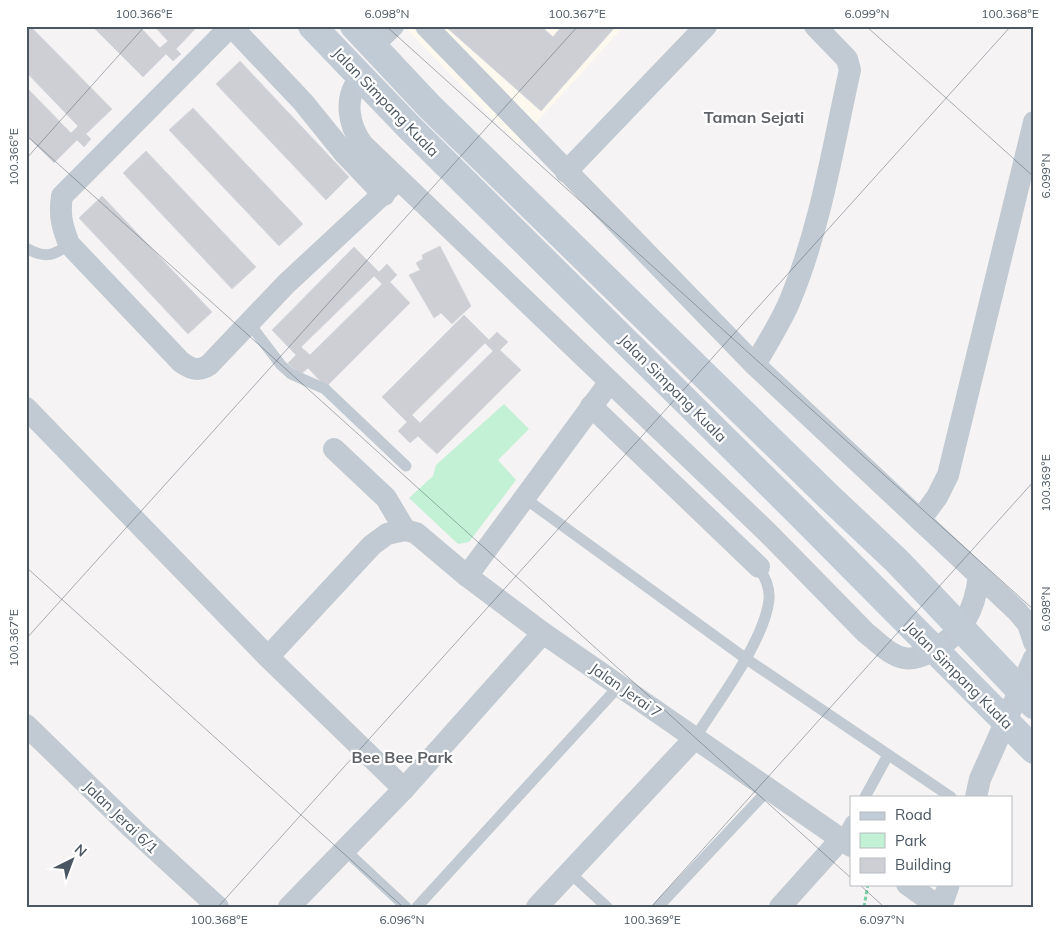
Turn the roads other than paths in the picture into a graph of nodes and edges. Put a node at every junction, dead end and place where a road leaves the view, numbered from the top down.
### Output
1 (231, 26) edge
2 (312, 26) edge
3 (354, 26) edge
4 (392, 26) edge
5 (426, 26) edge
6 (706, 26) edge
7 (815, 26) edge
8 (372, 46) junction
9 (361, 78) junction
10 (1034, 122) edge
11 (566, 172) junction
12 (391, 188) junction
13 (69, 244) junction
14 (26, 248) edge
15 (249, 323) junction
16 (755, 364) junction
17 (609, 383) junction
18 (591, 406) junction
19 (26, 408) edge
20 (334, 449) dead end
21 (406, 466) dead end
22 (523, 497) junction
23 (920, 520) junction
24 (404, 530) junction
25 (759, 567) joint
26 (979, 575) junction
27 (467, 576) junction
28 (543, 633) junction
29 (1034, 642) edge
30 (268, 657) junction
31 (746, 658) junction
32 (1034, 658) edge
33 (620, 686) junction
34 (1034, 705) edge
35 (26, 725) edge
36 (695, 738) junction
37 (1034, 750) edge
38 (888, 755) junction
39 (404, 789) junction
40 (769, 789) junction
41 (866, 796) edge
42 (950, 796) edge
43 (976, 796) edge
44 (848, 835) edge
45 (345, 850) junction
46 (570, 873) junction
47 (910, 886) edge
48 (948, 886) edge
49 (218, 907) edge
50 (289, 907) edge
51 (406, 907) edge
52 (417, 907) edge
53 (537, 907) edge
54 (607, 907) edge
55 (658, 907) edge
56 (780, 907) edge
57 (940, 907) edge

1 - 12 street
1 - 13 street
2 - 9 main road, Jalan Simpang Kuala
3 - 8 main road, Jalan Simpang Kuala
4 - 8 street
5 - 11 street
6 - 11 street
7 - 16 street
8 - 34 main road, Jalan Simpang Kuala
9 - 12 street
9 - 37 main road, Jalan Simpang Kuala
10 - 23 street
11 - 16 street
12 - 15 street
12 - 17 street
13 - 14 lane
13 - 15 street
15 - 21 lane
16 - 23 street
17 - 18 street
17 - 26 street
18 - 22 street
18 - 25 street
19 - 30 street
20 - 24 street
22 - 27 street
22 - 31 lane
23 - 26 street
24 - 27 street, Jalan Jerai 7
24 - 30 street
25 - 31 lane
26 - 29 street
27 - 28 street, Jalan Jerai 7
28 - 33 street, Jalan Jerai 7
28 - 39 street
30 - 39 street
31 - 36 lane
31 - 38 lane
32 - 43 street
33 - 36 street, Jalan Jerai 7
33 - 52 lane
35 - 49 street, Jalan Jerai 6/1
36 - 40 street, Jalan Jerai 7
36 - 46 street
38 - 41 lane
38 - 42 lane
39 - 45 street
40 - 44 street, Jalan Jerai 7
40 - 55 lane
44 - 56 street
45 - 50 street
45 - 51 lane
46 - 53 street
46 - 54 lane
47 - 57 street
48 - 57 street

